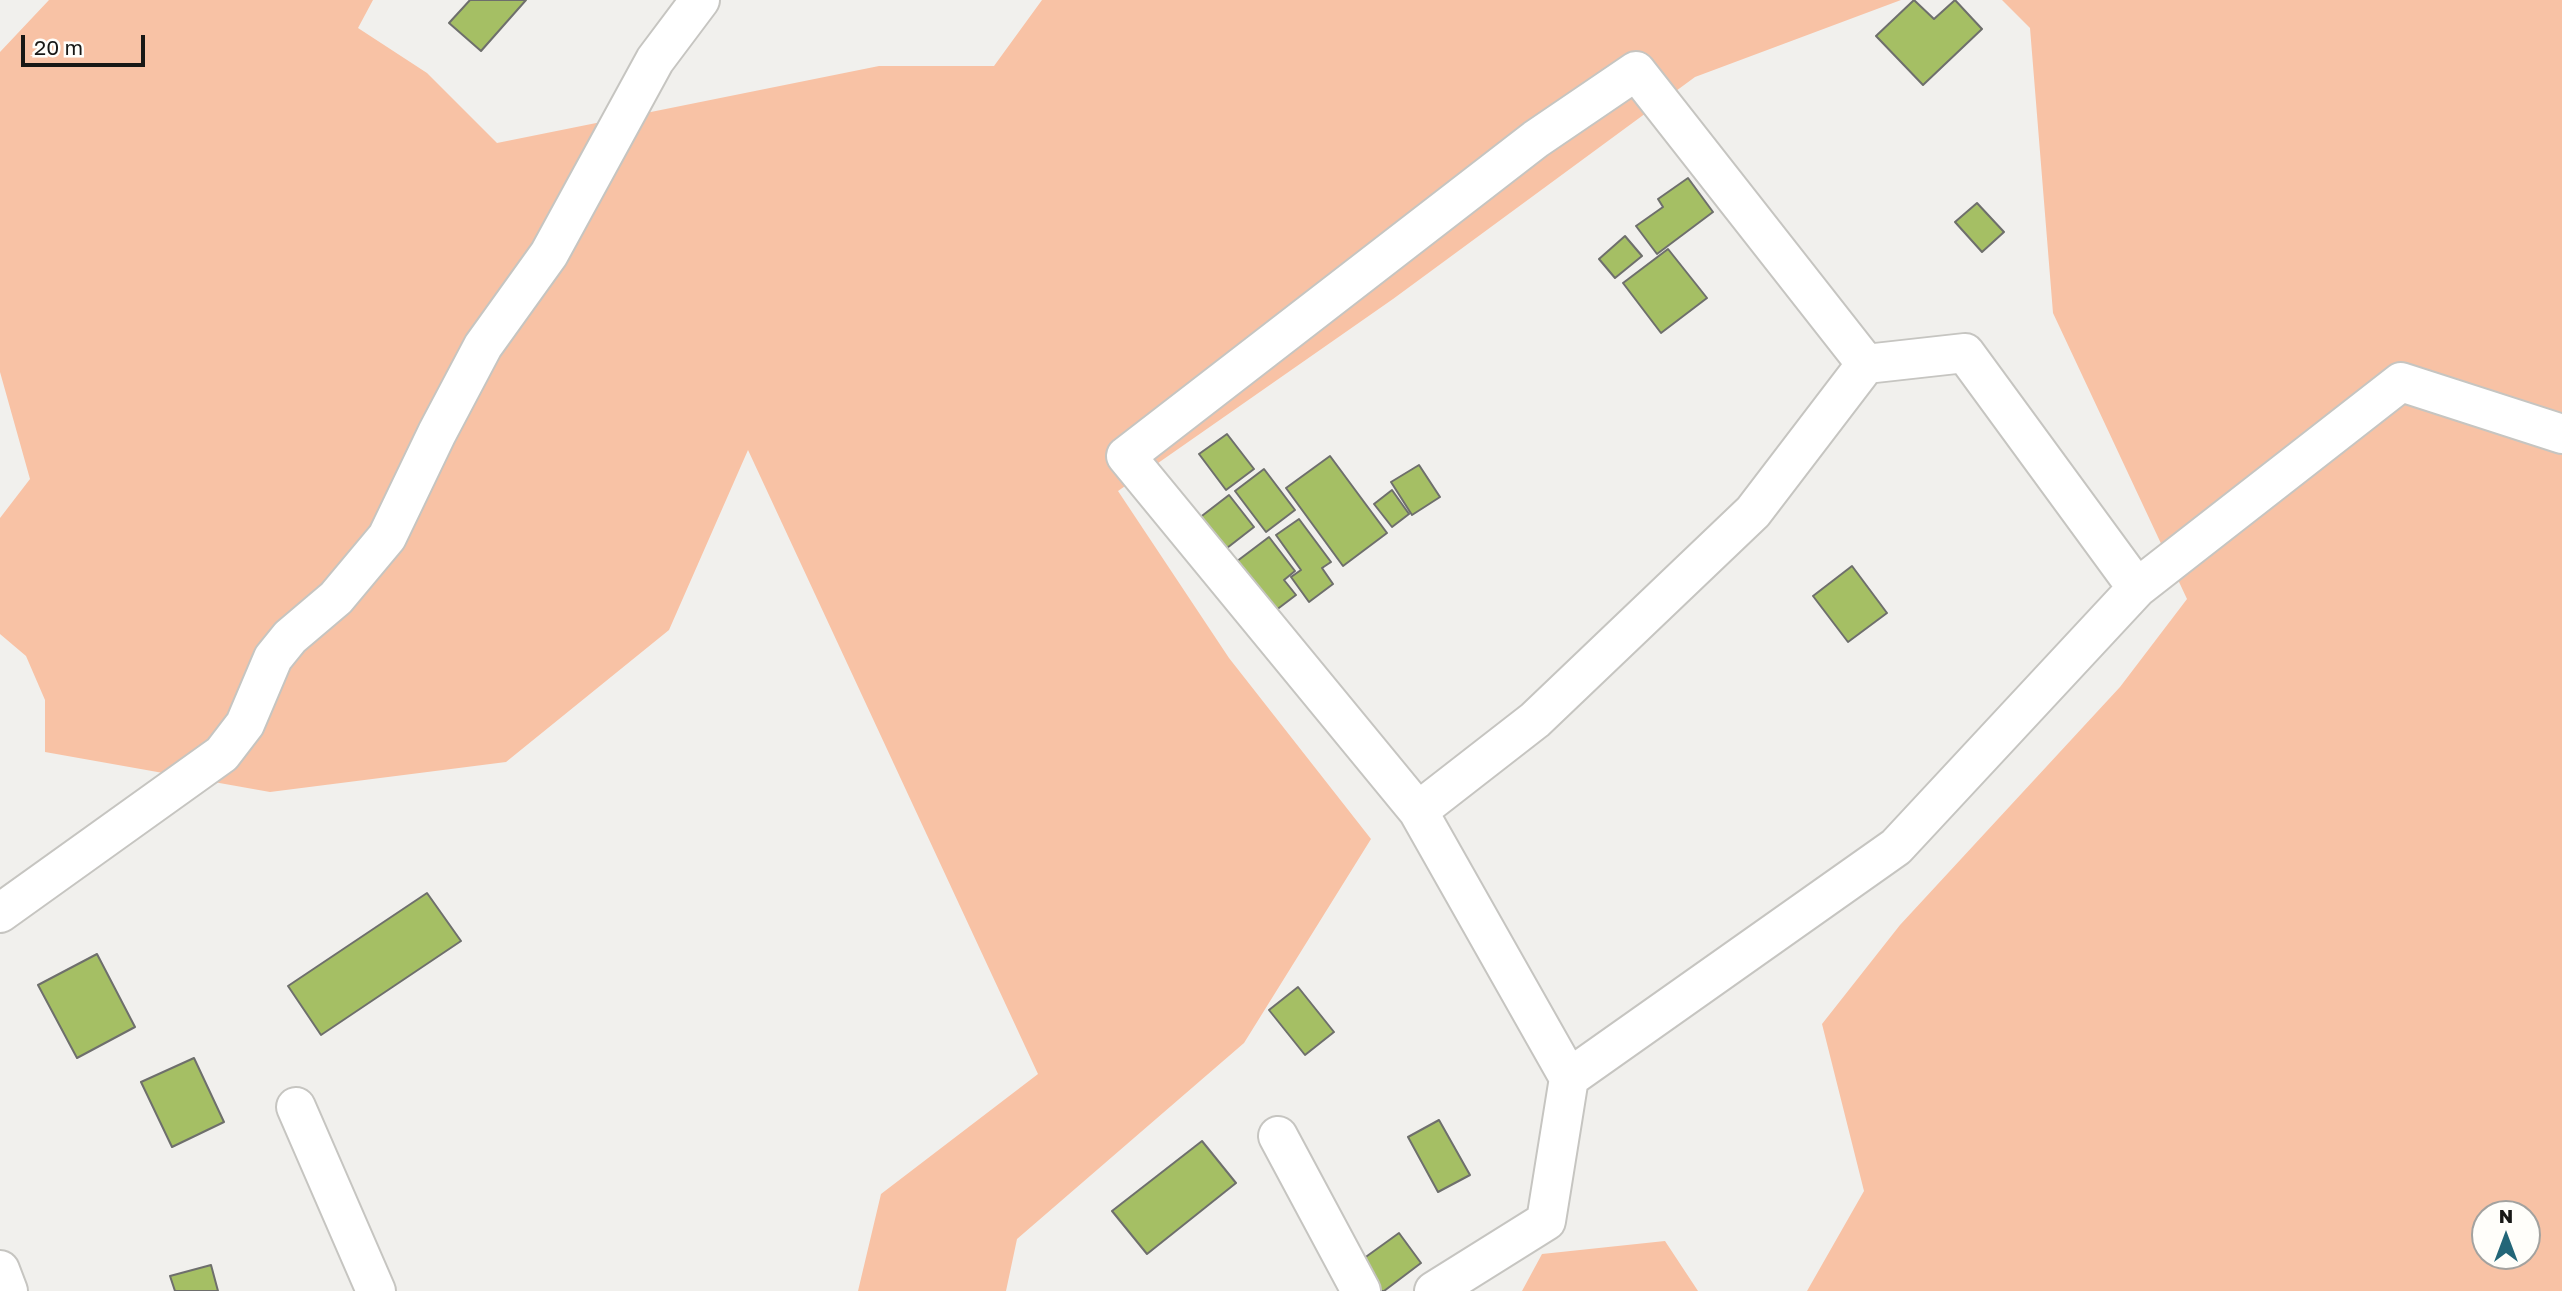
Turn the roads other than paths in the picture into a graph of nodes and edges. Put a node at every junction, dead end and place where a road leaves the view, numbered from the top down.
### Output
1 (700, 0) edge
2 (1866, 364) junction
3 (2562, 434) edge
4 (2137, 588) junction
5 (1418, 811) junction
6 (0, 913) edge
7 (1569, 1078) junction
8 (296, 1107) dead end
9 (1278, 1136) dead end
10 (0, 1270) edge
11 (8, 1291) edge
12 (376, 1291) edge
13 (1361, 1291) edge
14 (1434, 1291) edge

1 - 6 street
2 - 4 street
2 - 5 street
2 - 5 street
3 - 4 street
4 - 7 street
5 - 7 street
7 - 14 street
8 - 12 street
9 - 13 street
10 - 11 street

